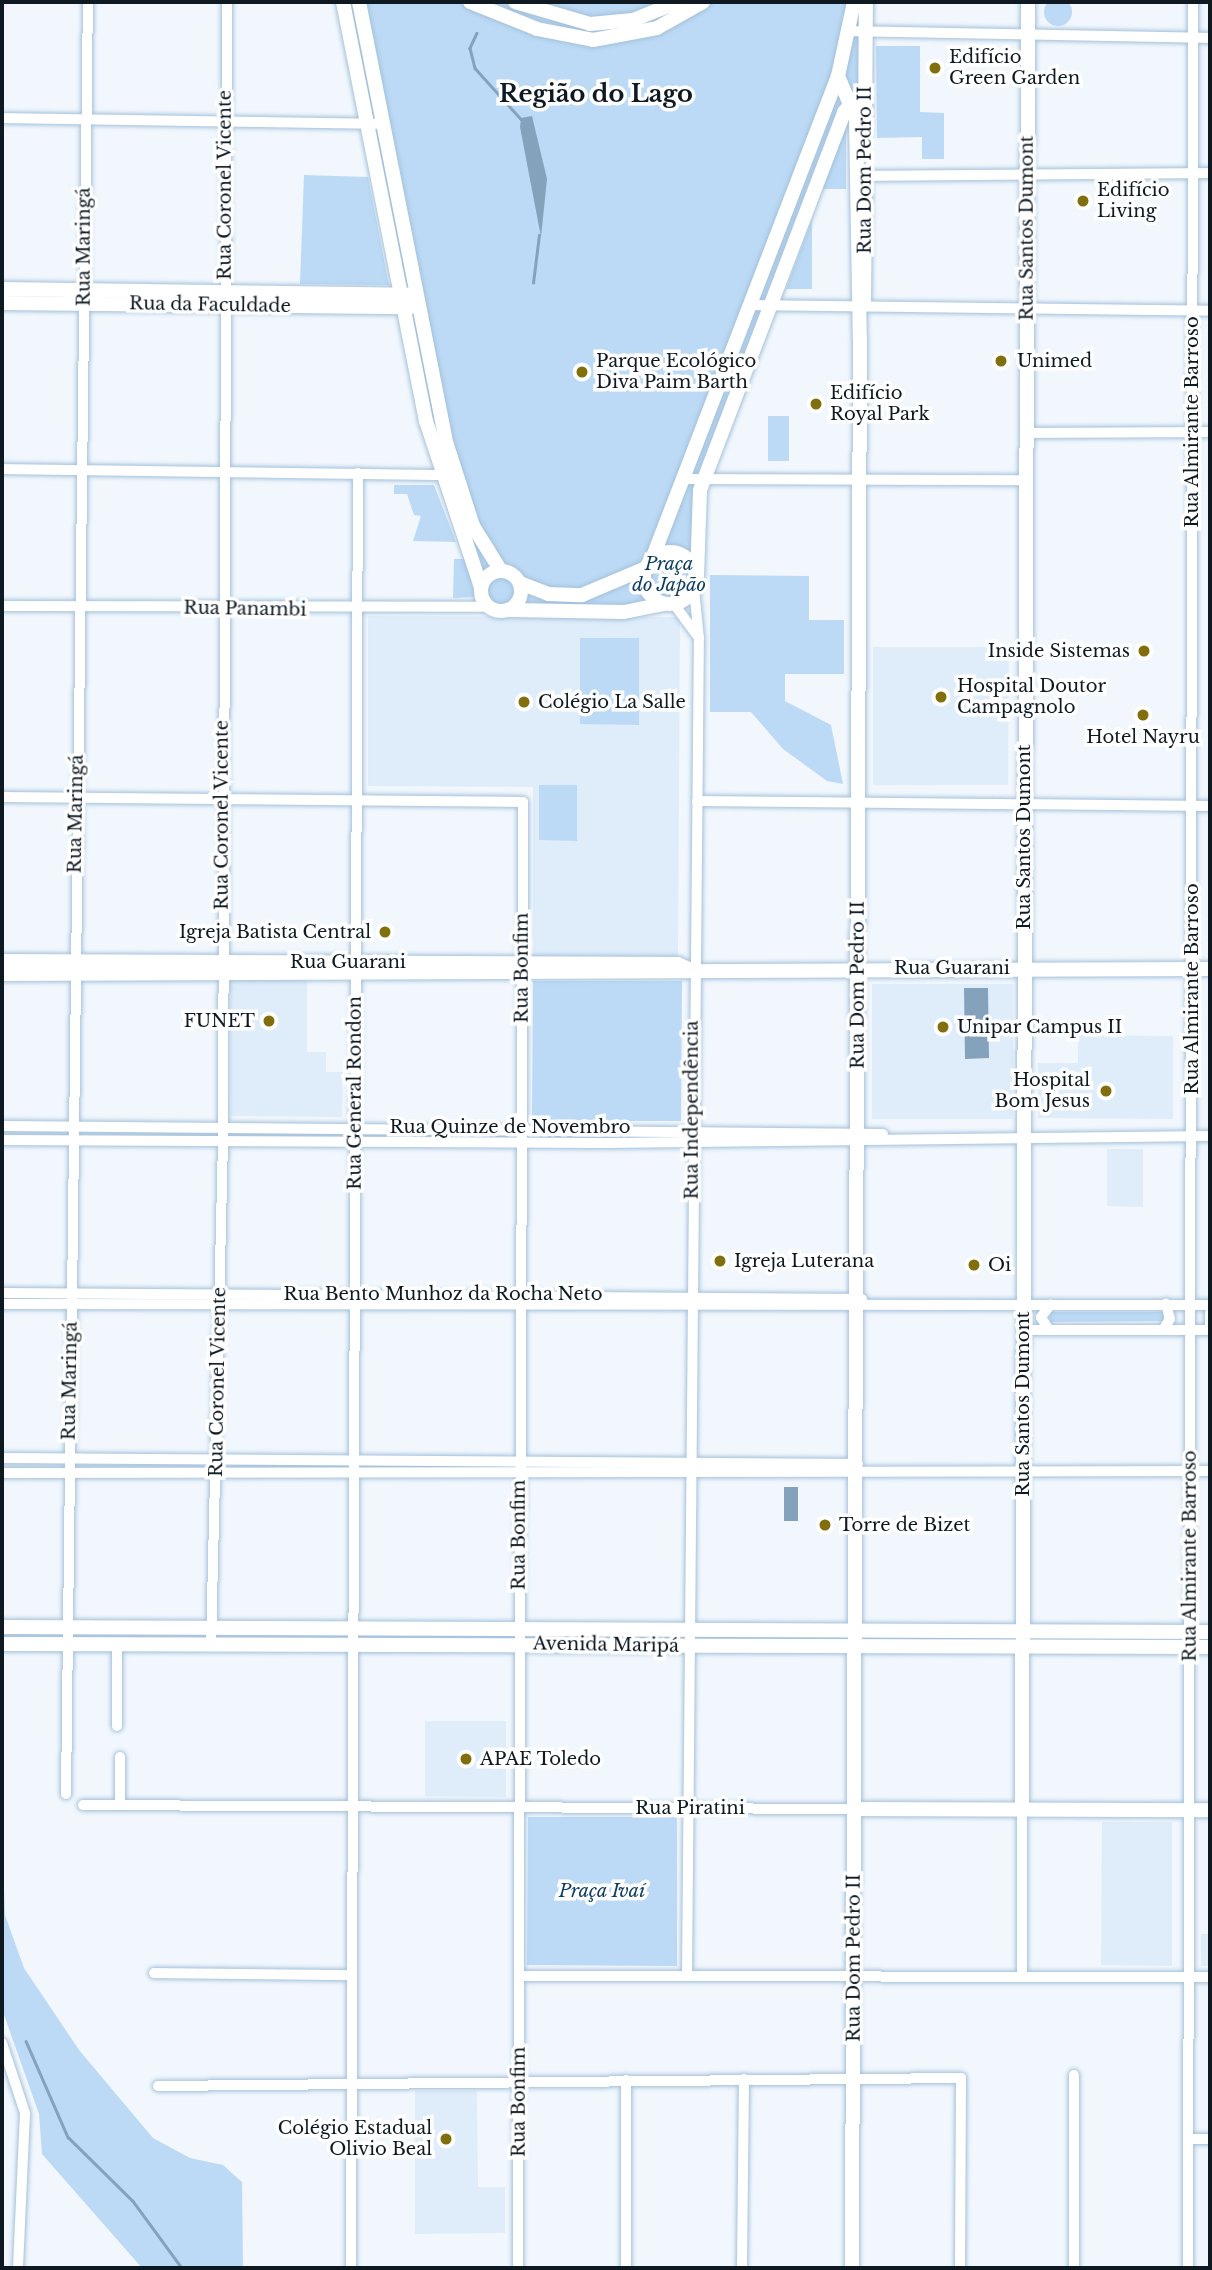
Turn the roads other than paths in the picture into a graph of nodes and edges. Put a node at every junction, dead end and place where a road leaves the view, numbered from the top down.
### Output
1 (88, 2) edge
2 (227, 2) edge
3 (343, 2) edge
4 (359, 2) edge
5 (365, 2) edge
6 (499, 2) edge
7 (515, 2) edge
8 (678, 2) edge
9 (703, 2) edge
10 (854, 2) edge
11 (866, 2) edge
12 (1028, 2) edge
13 (1193, 2) edge
14 (473, 3) edge
15 (858, 31) junction
16 (365, 33) junction
17 (1028, 35) junction
18 (1193, 37) junction
19 (1210, 38) edge
20 (838, 76) junction
21 (865, 89) junction
22 (851, 100) junction
23 (2, 118) edge
24 (85, 119) junction
25 (225, 121) junction
26 (366, 123) junction
27 (383, 124) junction
28 (1192, 173) junction
29 (1210, 173) edge
30 (1027, 175) junction
31 (860, 176) junction
32 (2, 289) edge
33 (84, 297) junction
34 (224, 299) junction
35 (402, 301) junction
36 (418, 301) junction
37 (2, 303) edge
38 (750, 305) junction
39 (768, 306) junction
40 (860, 308) junction
41 (1027, 310) junction
42 (1192, 310) junction
43 (1210, 311) edge
44 (1192, 432) junction
45 (1210, 432) edge
46 (1026, 433) junction
47 (2, 468) edge
48 (81, 470) junction
49 (223, 471) junction
50 (358, 473) junction
51 (440, 474) junction
52 (455, 475) junction
53 (685, 479) junction
54 (704, 479) junction
55 (860, 479) junction
56 (1025, 480) junction
57 (649, 563) junction
58 (501, 571) junction
59 (695, 582) junction
60 (520, 583) junction
61 (481, 587) junction
62 (669, 604) junction
63 (2, 606) edge
64 (79, 607) junction
65 (488, 607) junction
66 (223, 609) junction
67 (358, 610) junction
68 (510, 610) junction
69 (699, 639) junction
70 (2, 797) edge
71 (76, 797) junction
72 (222, 799) junction
73 (356, 801) junction
74 (697, 801) junction
75 (859, 803) junction
76 (1024, 804) junction
77 (1192, 806) junction
78 (1210, 806) edge
79 (2, 961) edge
80 (74, 968) junction
81 (1024, 968) junction
82 (356, 969) junction
83 (858, 969) junction
84 (1192, 969) junction
85 (1210, 969) edge
86 (221, 970) junction
87 (522, 970) junction
88 (693, 971) junction
89 (2, 974) edge
90 (2, 1126) edge
91 (74, 1126) junction
92 (222, 1126) junction
93 (355, 1126) junction
94 (521, 1127) junction
95 (692, 1128) junction
96 (858, 1135) junction
97 (1024, 1136) junction
98 (1192, 1136) junction
99 (1210, 1136) edge
100 (2, 1140) edge
101 (74, 1140) junction
102 (223, 1142) junction
103 (355, 1142) junction
104 (521, 1143) junction
105 (691, 1143) junction
106 (2, 1293) edge
107 (71, 1298) junction
108 (220, 1299) junction
109 (353, 1299) junction
110 (520, 1300) junction
111 (692, 1301) junction
112 (861, 1302) junction
113 (2, 1304) edge
114 (1024, 1304) junction
115 (1051, 1304) junction
116 (1166, 1304) junction
117 (1191, 1305) junction
118 (1210, 1305) edge
119 (1210, 1313) edge
120 (1210, 1325) edge
121 (1023, 1330) junction
122 (1049, 1330) junction
123 (1163, 1330) junction
124 (1191, 1330) junction
125 (1210, 1330) edge
126 (2, 1458) edge
127 (69, 1458) junction
128 (216, 1459) junction
129 (352, 1459) junction
130 (519, 1459) junction
131 (692, 1460) junction
132 (856, 1469) junction
133 (1022, 1470) junction
134 (1190, 1471) junction
135 (1210, 1471) edge
136 (2, 1472) edge
137 (69, 1472) junction
138 (216, 1473) junction
139 (352, 1473) junction
140 (519, 1474) junction
141 (692, 1475) junction
142 (67, 1626) junction
143 (2, 1627) edge
144 (212, 1628) junction
145 (353, 1629) junction
146 (879, 1630) junction
147 (857, 1631) junction
148 (1021, 1631) junction
149 (1046, 1631) junction
150 (1166, 1632) junction
151 (520, 1637) junction
152 (692, 1638) junction
153 (1000, 1638) junction
154 (710, 1639) junction
155 (1189, 1639) junction
156 (1210, 1640) edge
157 (2, 1644) edge
158 (66, 1645) junction
159 (117, 1645) junction
160 (353, 1645) junction
161 (211, 1646) junction
162 (1022, 1646) junction
163 (857, 1647) junction
164 (873, 1647) junction
165 (1042, 1647) junction
166 (1167, 1648) junction
167 (117, 1726) dead end
168 (120, 1757) dead end
169 (66, 1794) dead end
170 (83, 1805) dead end
171 (120, 1805) junction
172 (352, 1806) junction
173 (519, 1807) junction
174 (690, 1808) junction
175 (856, 1809) junction
176 (1022, 1810) junction
177 (1189, 1810) junction
178 (1210, 1811) edge
179 (154, 1973) dead end
180 (352, 1975) junction
181 (687, 1975) junction
182 (854, 1975) junction
183 (1022, 1975) junction
184 (519, 1976) junction
185 (1187, 1977) junction
186 (1210, 1977) edge
187 (2, 2043) edge
188 (1074, 2075) dead end
189 (854, 2078) junction
190 (744, 2079) junction
191 (626, 2081) junction
192 (519, 2082) junction
193 (352, 2084) junction
194 (158, 2086) dead end
195 (1188, 2139) junction
196 (1210, 2139) edge
197 (18, 2268) edge
198 (351, 2268) edge
199 (519, 2268) edge
200 (626, 2268) edge
201 (742, 2268) edge
202 (852, 2268) edge
203 (960, 2268) edge
204 (1074, 2268) edge
205 (1188, 2268) edge

1 - 24 street, Rua Maringá
2 - 25 street, Rua Coronel Vicente
3 - 26 street
4 - 16 street
5 - 16 street
6 - 14 street
7 - 8 street
9 - 14 street
10 - 15 street
11 - 15 street, Rua Dom Pedro II
12 - 17 street, Rua Santos Dumont
13 - 18 street, Rua Almirante Barroso
15 - 17 street
15 - 20 street
15 - 21 street, Rua Dom Pedro II
16 - 27 street
17 - 18 street
17 - 30 street, Rua Santos Dumont
18 - 19 street
18 - 28 street, Rua Almirante Barroso
20 - 22 street, Rua Dom Pedro II
20 - 38 street
21 - 22 street
21 - 31 street, Rua Dom Pedro II
22 - 31 street, Rua Dom Pedro II
22 - 39 street
23 - 24 street
24 - 25 street
24 - 33 street, Rua Maringá
25 - 26 street
25 - 34 street, Rua Coronel Vicente
26 - 27 street
26 - 35 street
27 - 36 street
28 - 29 street
28 - 30 street
28 - 42 street, Rua Almirante Barroso
30 - 31 street
30 - 41 street, Rua Santos Dumont
31 - 40 street, Rua Dom Pedro II
32 - 33 street, Rua da Faculdade
33 - 34 street, Rua da Faculdade
33 - 37 street, Rua da Faculdade
33 - 48 street, Rua Maringá
34 - 35 street, Rua da Faculdade
34 - 49 street, Rua Coronel Vicente
35 - 36 street, Rua da Faculdade
35 - 51 street
36 - 52 street
38 - 39 street
38 - 53 street
39 - 40 street
39 - 54 street
40 - 41 street
40 - 55 street, Rua Dom Pedro II
41 - 42 street
41 - 46 street, Rua Santos Dumont
42 - 43 street
42 - 44 street, Rua Almirante Barroso
44 - 45 street
44 - 46 street
44 - 77 street, Rua Almirante Barroso
46 - 56 street, Rua Santos Dumont
47 - 48 street
48 - 49 street
48 - 64 street, Rua Maringá
49 - 50 street
49 - 66 street, Rua Coronel Vicente
50 - 51 street
50 - 67 street, Rua General Rondon
51 - 52 street
51 - 61 street
52 - 58 street
53 - 54 street
53 - 57 street
54 - 55 street
54 - 59 street
55 - 56 street
55 - 75 street, Rua Dom Pedro II
56 - 76 street, Rua Santos Dumont
57 - 59 street
57 - 60 street
57 - 62 street
58 - 60 street
58 - 61 street
59 - 62 street
59 - 69 street, Rua Independência
60 - 68 street
61 - 65 street
62 - 68 street
62 - 69 street
63 - 64 street, Rua Panambi
64 - 66 street, Rua Panambi
64 - 71 street, Rua Maringá
65 - 67 street, Rua Panambi
65 - 68 street
66 - 67 street, Rua Panambi
66 - 72 street, Rua Coronel Vicente
67 - 73 street, Rua General Rondon
69 - 74 street, Rua Independência
70 - 71 street
71 - 72 street
71 - 80 street, Rua Maringá
72 - 73 street
72 - 86 street, Rua Coronel Vicente
73 - 82 street, Rua General Rondon
73 - 87 street, Rua Bonfim
74 - 75 street
74 - 88 street, Rua Independência
75 - 76 street
75 - 83 street, Rua Dom Pedro II
76 - 77 street
76 - 81 street, Rua Santos Dumont
77 - 78 street
77 - 84 street, Rua Almirante Barroso
79 - 80 street, Rua Guarani
80 - 86 street, Rua Guarani
80 - 89 street, Rua Guarani
80 - 91 street, Rua Maringá
81 - 83 street, Rua Guarani
81 - 84 street, Rua Guarani
81 - 97 street, Rua Santos Dumont
82 - 86 street, Rua Guarani
82 - 87 street, Rua Guarani
82 - 93 street, Rua General Rondon
83 - 88 street, Rua Guarani
83 - 96 street, Rua Dom Pedro II
84 - 85 street, Rua Guarani
84 - 98 street, Rua Almirante Barroso
86 - 92 street, Rua Coronel Vicente
87 - 88 street, Rua Guarani
87 - 94 street, Rua Bonfim
88 - 95 street, Rua Independência
90 - 91 street, Rua Quinze de Novembro
91 - 92 street, Rua Quinze de Novembro
91 - 101 street, Rua Maringá
92 - 93 street, Rua Quinze de Novembro
92 - 102 street, Rua Coronel Vicente
93 - 94 street, Rua Quinze de Novembro
93 - 103 street, Rua General Rondon
94 - 95 street, Rua Quinze de Novembro
94 - 104 street, Rua Bonfim
95 - 96 street, Rua Quinze de Novembro
95 - 105 street, Rua Independência
96 - 97 street, Rua Quinze de Novembro
96 - 105 street, Rua Quinze de Novembro
96 - 112 street, Rua Dom Pedro II
97 - 98 street, Rua Quinze de Novembro
97 - 114 street, Rua Santos Dumont
98 - 99 street, Rua Quinze de Novembro
98 - 117 street, Rua Almirante Barroso
100 - 101 street, Rua Quinze de Novembro
101 - 102 street, Rua Quinze de Novembro
101 - 107 street, Rua Maringá
102 - 103 street, Rua Quinze de Novembro
102 - 108 street, Rua Coronel Vicente
103 - 104 street, Rua Quinze de Novembro
103 - 109 street, Rua General Rondon
104 - 105 street, Rua Quinze de Novembro
104 - 110 street, Rua Bonfim
105 - 111 street, Rua Independência
106 - 107 street, Rua Bento Munhoz da Rocha Neto
107 - 108 street, Rua Bento Munhoz da Rocha Neto
107 - 113 street
107 - 127 street, Rua Maringá
108 - 109 street, Rua Bento Munhoz da Rocha Neto
108 - 128 street, Rua Coronel Vicente
109 - 110 street, Rua Bento Munhoz da Rocha Neto
109 - 129 street, Rua General Rondon
110 - 111 street, Rua Bento Munhoz da Rocha Neto
110 - 130 street, Rua Bonfim
111 - 112 street, Rua Bento Munhoz da Rocha Neto
111 - 131 street, Rua Independência
112 - 114 street, Rua Bento Munhoz da Rocha Neto
112 - 132 street, Rua Dom Pedro II
114 - 115 street, Rua Bento Munhoz da Rocha Neto
114 - 121 street, Rua Santos Dumont
115 - 116 street, Rua Bento Munhoz da Rocha Neto
115 - 122 street
116 - 117 street, Rua Bento Munhoz da Rocha Neto
116 - 123 street
117 - 118 street, Rua Bento Munhoz da Rocha Neto
117 - 124 street, Rua Almirante Barroso
119 - 120 street
121 - 122 street
121 - 133 street, Rua Santos Dumont
122 - 123 street
123 - 124 street
124 - 125 street
124 - 134 street, Rua Almirante Barroso
126 - 127 street
127 - 128 street
127 - 137 street, Rua Maringá
128 - 129 street
128 - 138 street, Rua Coronel Vicente
129 - 130 street
129 - 139 street, Rua General Rondon
130 - 131 street
130 - 140 street, Rua Bonfim
131 - 132 street
131 - 141 street, Rua Independência
132 - 133 street
132 - 141 street
132 - 147 street, Rua Dom Pedro II
133 - 134 street
133 - 148 street, Rua Santos Dumont
134 - 135 street
134 - 155 street, Rua Almirante Barroso
136 - 137 street
137 - 138 street
137 - 142 street, Rua Maringá
138 - 139 street
138 - 144 street, Rua Coronel Vicente
139 - 140 street
139 - 145 street, Rua General Rondon
140 - 141 street
140 - 151 street, Rua Bonfim
141 - 152 street, Rua Independência
142 - 143 street, Avenida Maripá
142 - 144 street, Avenida Maripá
142 - 158 street
144 - 145 street, Avenida Maripá
144 - 161 street
145 - 151 street, Avenida Maripá
145 - 160 street, Rua General Rondon
146 - 147 street, Avenida Maripá
146 - 153 street, Avenida Maripá
146 - 164 street
147 - 154 street, Avenida Maripá
147 - 163 street, Rua Dom Pedro II
148 - 149 street, Avenida Maripá
148 - 153 street, Avenida Maripá
148 - 162 street, Rua Santos Dumont
149 - 150 street, Avenida Maripá
149 - 165 street
150 - 155 street, Avenida Maripá
150 - 166 street
151 - 152 street, Avenida Maripá
151 - 160 street, Avenida Maripá
151 - 173 street, Rua Bonfim
152 - 154 street, Avenida Maripá
152 - 174 street, Rua Independência
153 - 162 street, Avenida Maripá
153 - 164 street, Avenida Maripá
154 - 163 street, Avenida Maripá
155 - 156 street, Avenida Maripá
155 - 166 street, Avenida Maripá
155 - 177 street, Rua Almirante Barroso
157 - 158 street, Avenida Maripá
158 - 159 street, Avenida Maripá
158 - 169 street
159 - 161 street, Avenida Maripá
159 - 167 street
160 - 161 street, Avenida Maripá
160 - 172 street
162 - 165 street, Avenida Maripá
162 - 176 street
163 - 164 street, Avenida Maripá
163 - 175 street, Rua Dom Pedro II
165 - 166 street, Avenida Maripá
168 - 171 street
170 - 171 street, Rua Piratini
171 - 172 street, Rua Piratini
172 - 173 street, Rua Piratini
172 - 180 street
173 - 174 street, Rua Piratini
173 - 184 street, Rua Bonfim
174 - 175 street, Rua Piratini
174 - 181 street, Rua Independência
175 - 176 street, Rua Piratini
175 - 182 street, Rua Dom Pedro II
176 - 177 street, Rua Piratini
176 - 183 street
177 - 178 street, Rua Piratini
177 - 185 street, Rua Almirante Barroso
179 - 180 street
180 - 193 street
181 - 182 street
181 - 184 street
182 - 183 street
182 - 189 street, Rua Dom Pedro II
183 - 185 street
184 - 192 street, Rua Bonfim
185 - 186 street
185 - 195 street, Rua Almirante Barroso
187 - 197 street
188 - 204 street
189 - 190 street
189 - 202 street, Rua Dom Pedro II
189 - 203 street
190 - 191 street
190 - 201 street
191 - 192 street
191 - 200 street
192 - 193 street
192 - 199 street, Rua Bonfim
193 - 194 street
193 - 198 street
195 - 196 street
195 - 205 street, Rua Almirante Barroso

